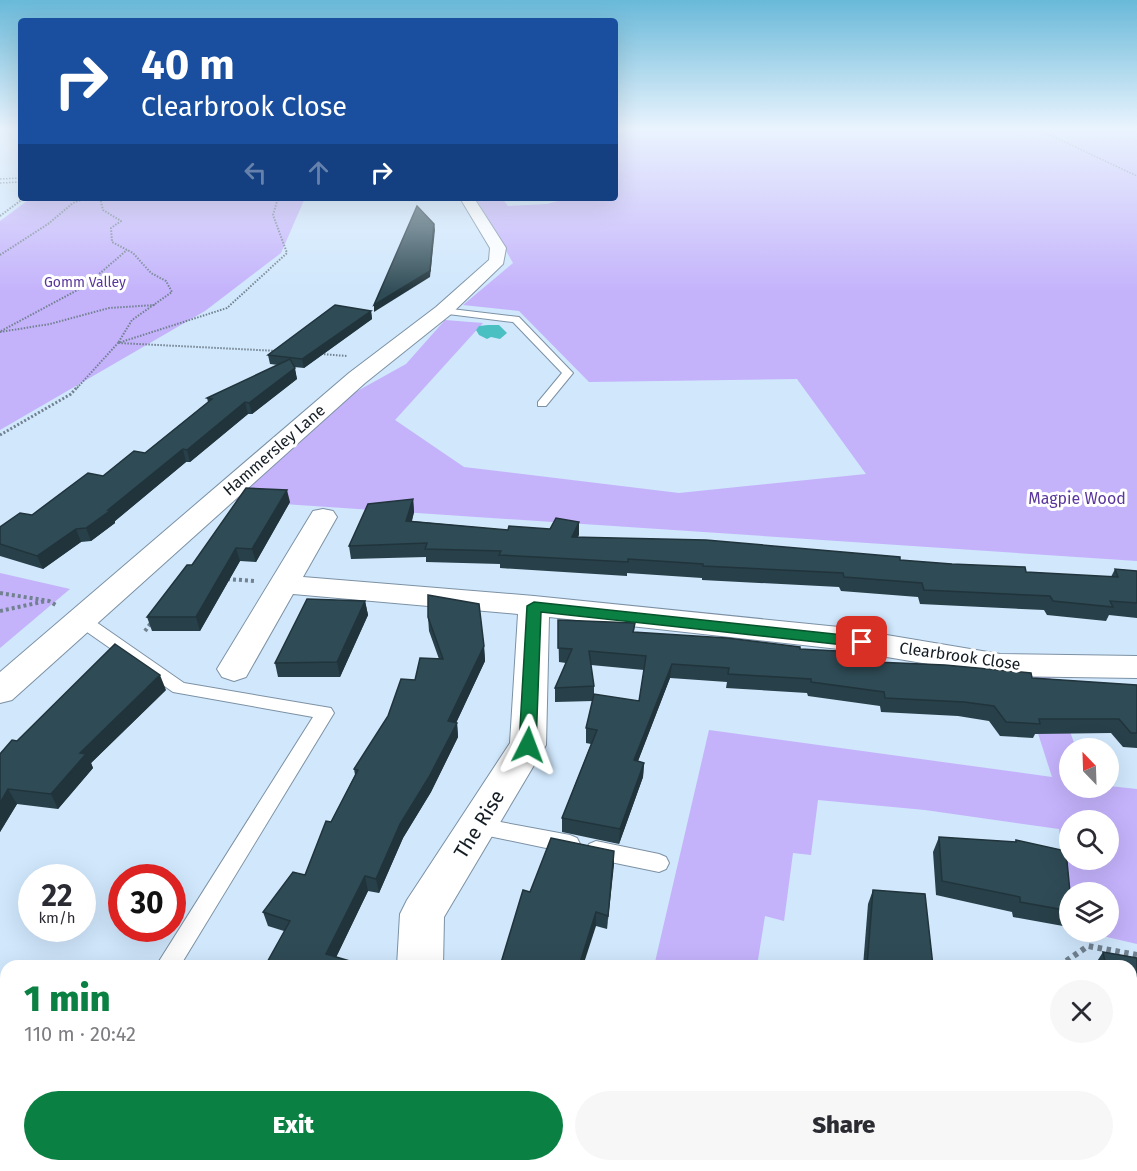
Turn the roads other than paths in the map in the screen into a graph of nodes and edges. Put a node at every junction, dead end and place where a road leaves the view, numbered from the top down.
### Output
1 (469, 201) edge
2 (443, 311) junction
3 (542, 404) dead end
4 (323, 517) dead end
5 (283, 584) junction
6 (534, 606) junction
7 (80, 619) junction
8 (1137, 666) edge
9 (234, 669) dead end
10 (0, 691) edge
11 (479, 826) junction
12 (659, 863) dead end
13 (171, 960) edge
14 (420, 960) edge

1 - 2 street, Hammersley Lane
2 - 3 lane
2 - 7 street, Hammersley Lane
4 - 5 street
5 - 6 street, Clearbrook Close
5 - 9 street
6 - 8 street, Clearbrook Close
6 - 11 street, The Rise
7 - 10 street, Hammersley Lane
7 - 13 lane
11 - 12 lane
11 - 14 street, The Rise

